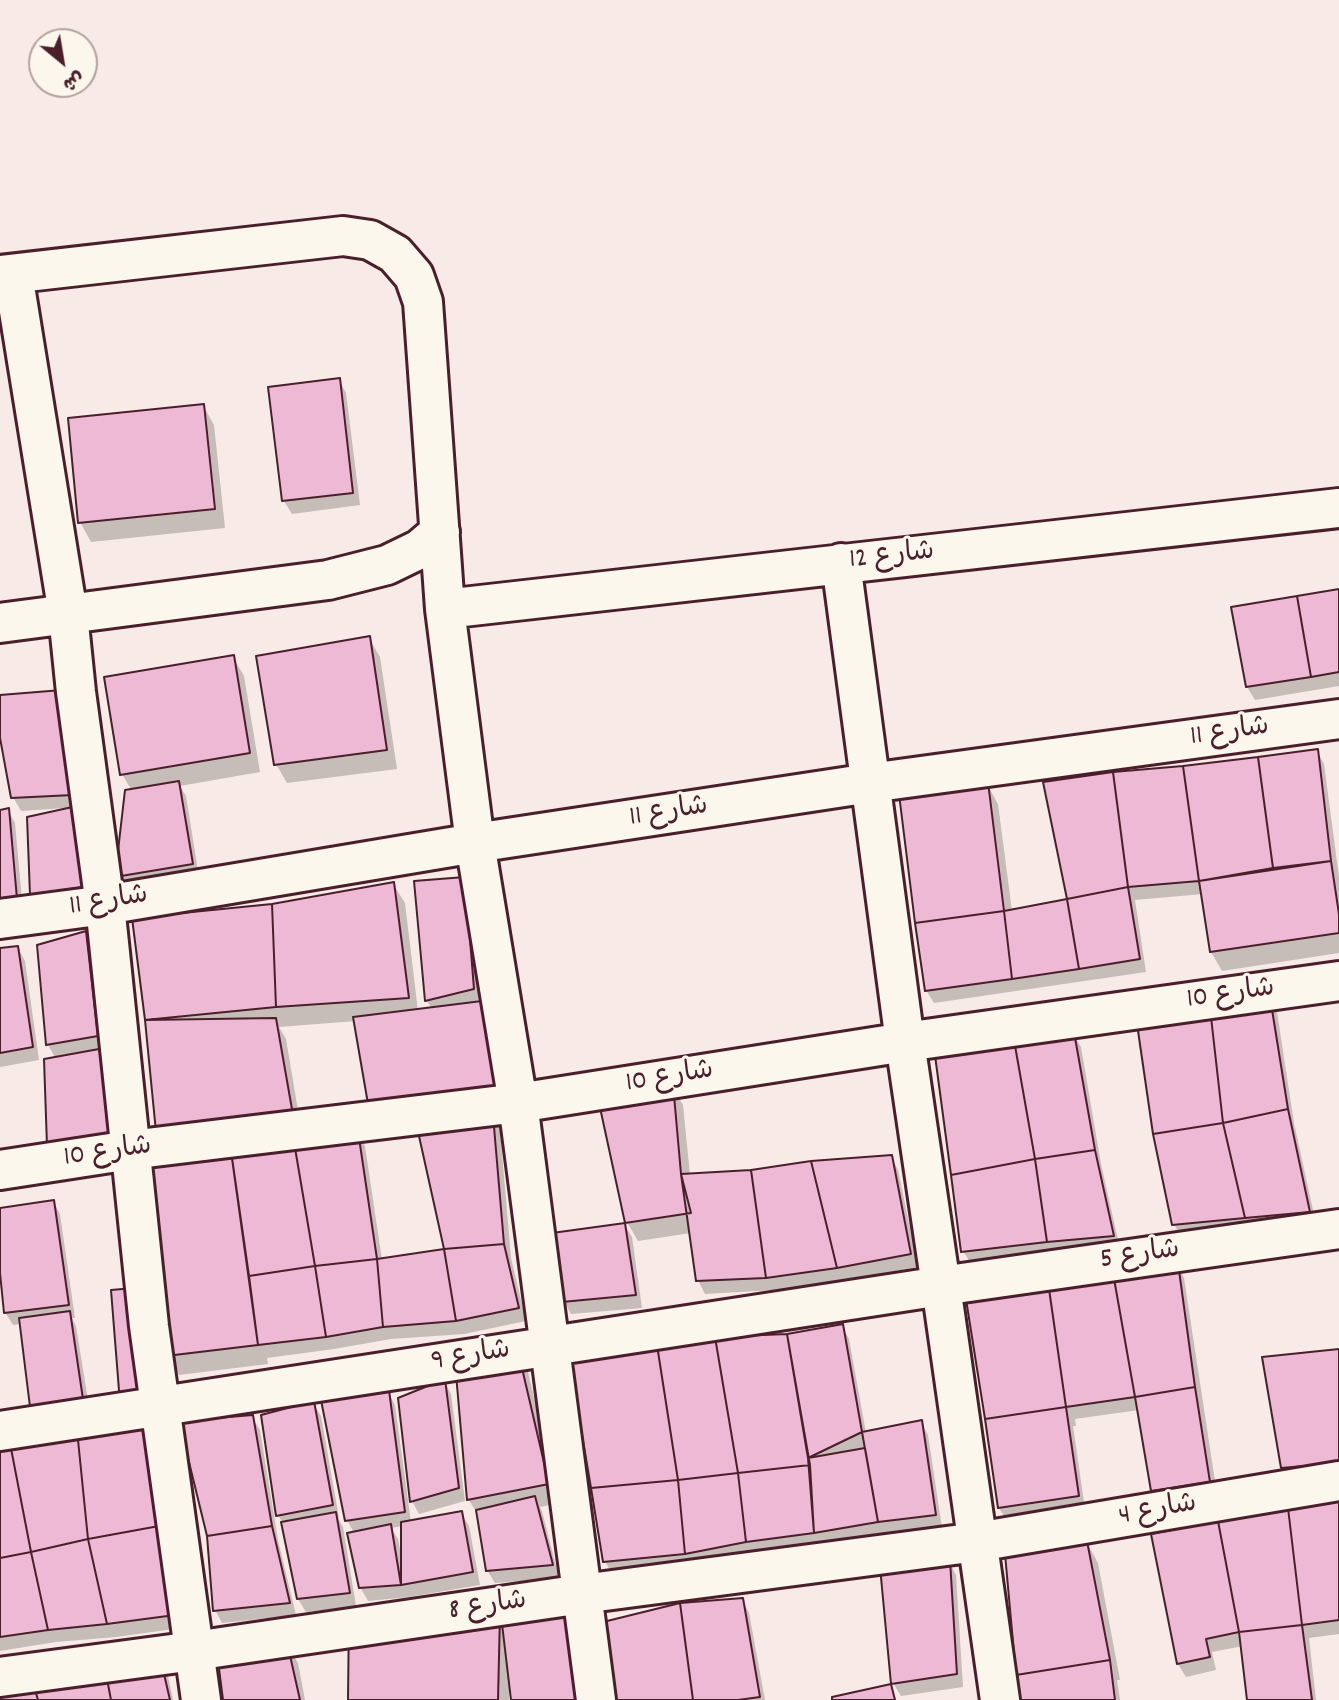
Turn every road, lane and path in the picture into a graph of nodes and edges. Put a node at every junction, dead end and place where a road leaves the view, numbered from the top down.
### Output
1 (6, 274) edge
2 (1339, 508) edge
3 (440, 532) junction
4 (841, 563) junction
5 (446, 609) junction
6 (68, 614) junction
7 (0, 623) edge
8 (1339, 719) edge
9 (870, 783) junction
10 (475, 843) junction
11 (105, 905) junction
12 (0, 919) edge
13 (1339, 981) edge
14 (905, 1042) junction
15 (518, 1102) junction
16 (130, 1150) junction
17 (0, 1170) edge
18 (1339, 1229) edge
19 (941, 1286) junction
20 (549, 1345) junction
21 (161, 1405) junction
22 (0, 1431) edge
23 (1339, 1481) edge
24 (977, 1542) junction
25 (582, 1594) junction
26 (194, 1651) junction
27 (0, 1677) edge
28 (201, 1700) edge
29 (596, 1700) edge
30 (999, 1700) edge

1 - 3 street
1 - 6 street
2 - 4 street, شارع 12
3 - 5 street
3 - 6 street
4 - 5 street, شارع 12
4 - 9 street
5 - 10 street
6 - 7 street
6 - 11 street
8 - 9 street, شارع 11
9 - 10 street, شارع 11
9 - 14 street
10 - 11 street, شارع 11
10 - 15 street
11 - 12 street, شارع 11
11 - 16 street
13 - 14 street, شارع 10
14 - 15 street, شارع 10
14 - 19 street
15 - 16 street, شارع 10
15 - 20 street
16 - 17 street, شارع 10
16 - 21 street
18 - 19 street, شارع 5
19 - 20 street, شارع 9
19 - 24 street
20 - 21 street, شارع 9
20 - 25 street
21 - 22 street, شارع 9
21 - 26 street
23 - 24 street, شارع 4
24 - 25 street, شارع 8
24 - 30 street
25 - 26 street, شارع 8
25 - 29 street
26 - 27 street, شارع 8
26 - 28 street

